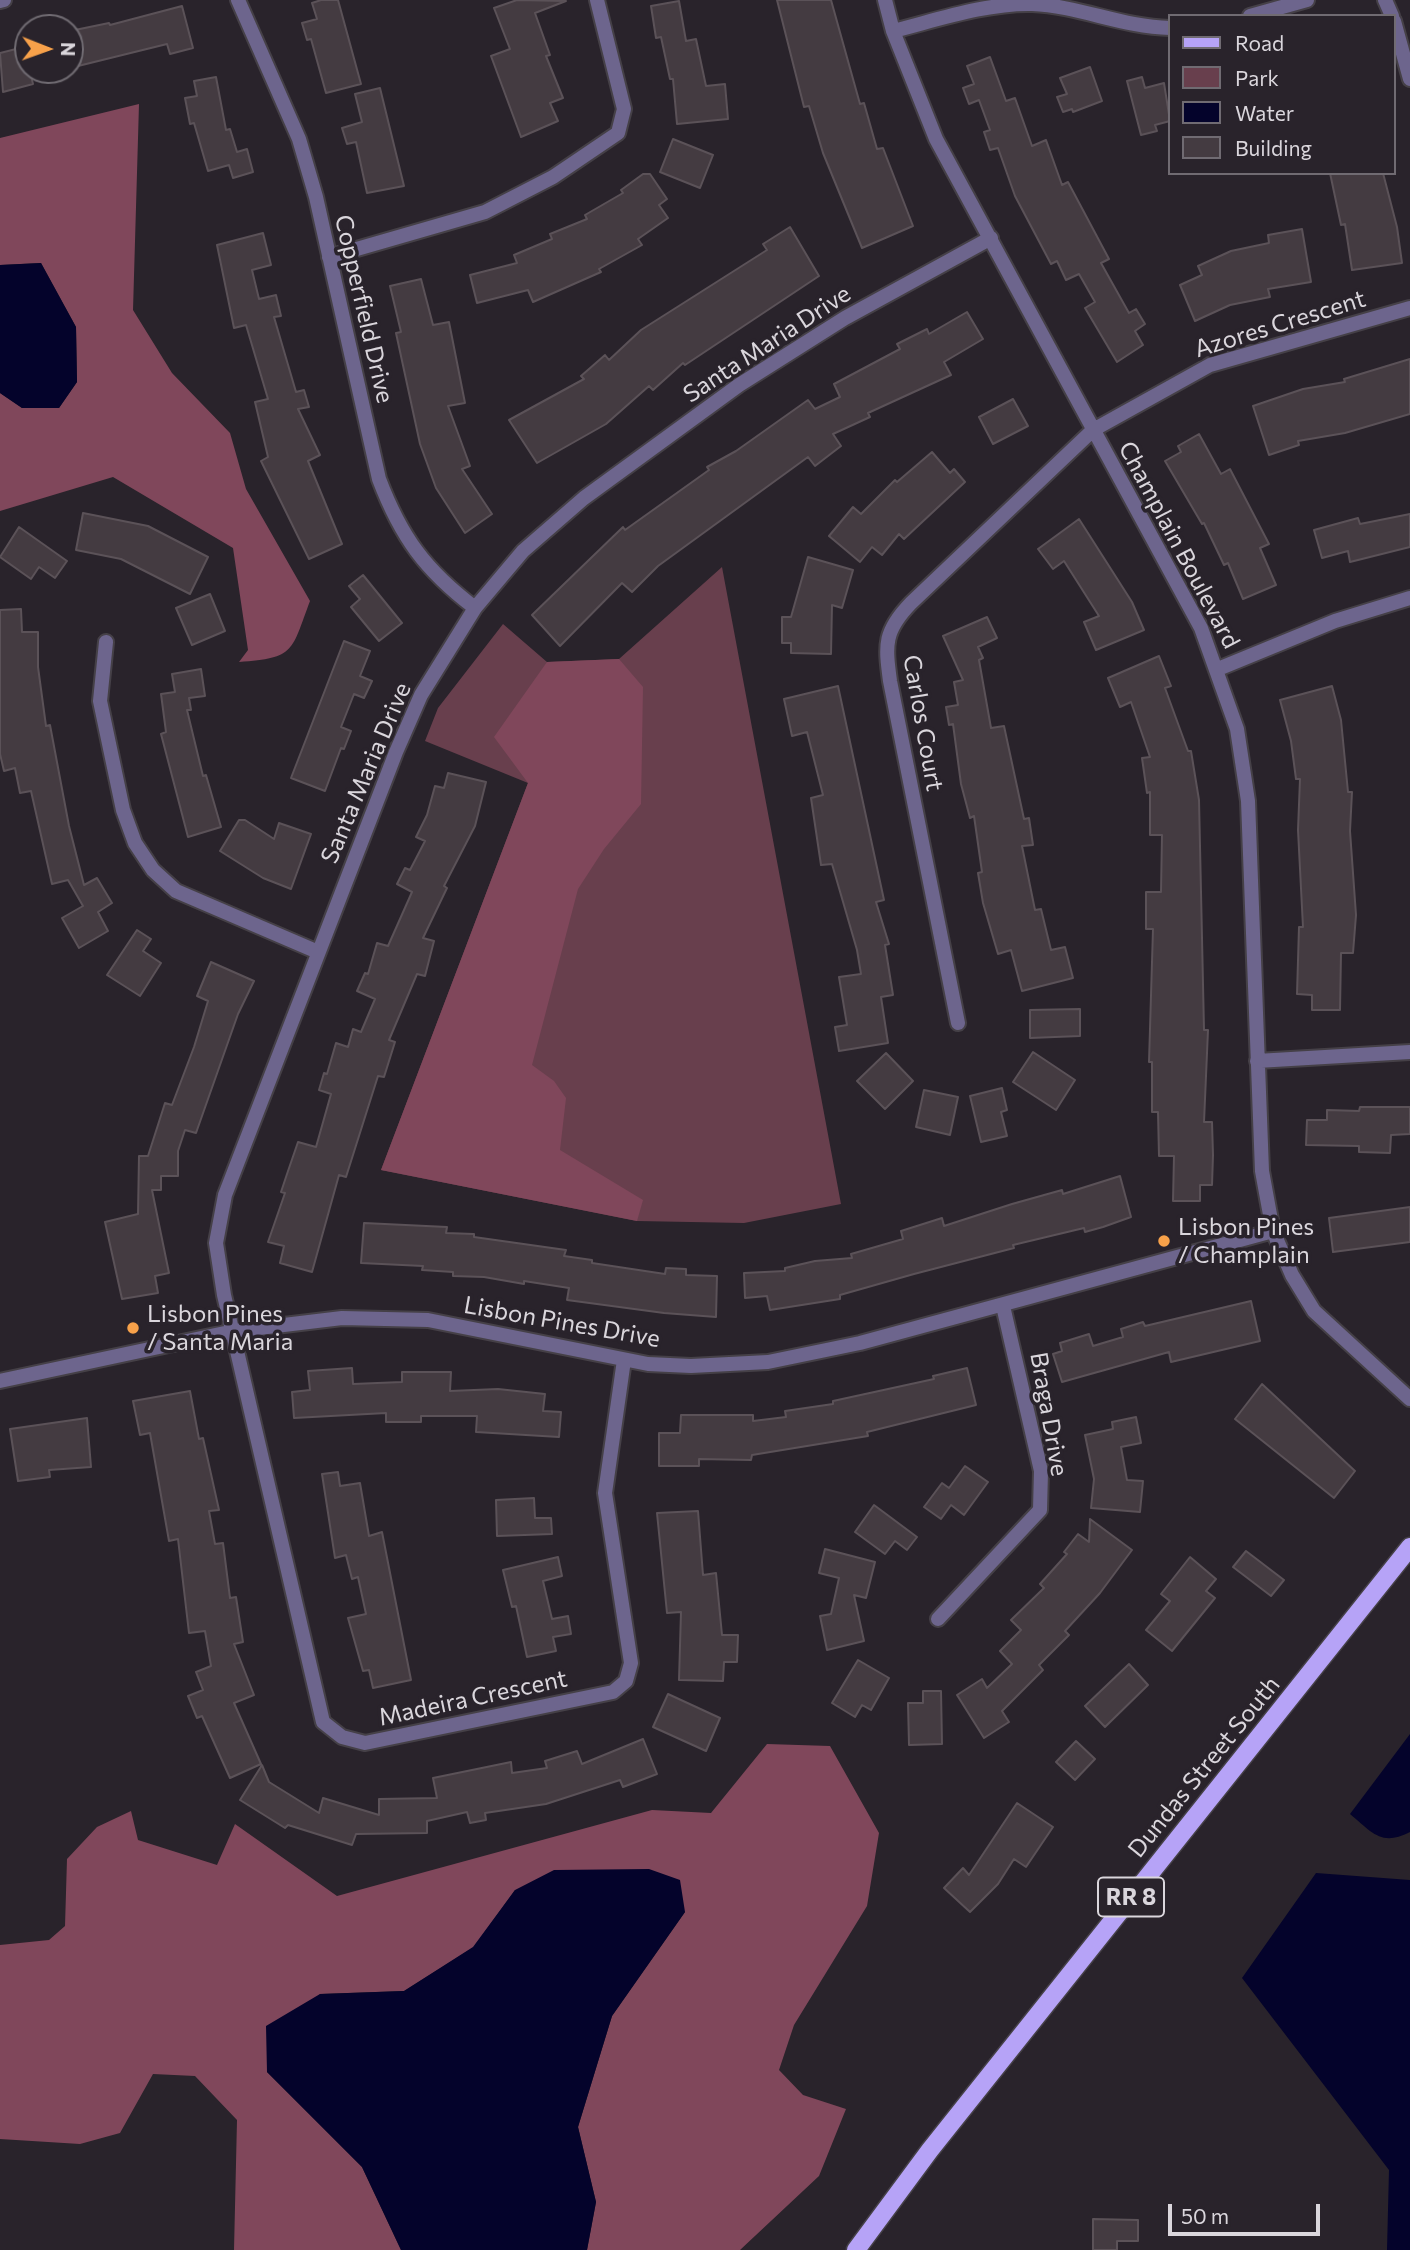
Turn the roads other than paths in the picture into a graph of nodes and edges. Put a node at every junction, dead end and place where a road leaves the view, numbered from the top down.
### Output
1 (238, 0) edge
2 (597, 0) edge
3 (885, 0) edge
4 (1307, 0) edge
5 (1257, 14) edge
6 (1168, 28) edge
7 (1396, 28) edge
8 (893, 32) junction
9 (1410, 79) edge
10 (991, 238) junction
11 (329, 257) junction
12 (1410, 308) edge
13 (1093, 430) junction
14 (1410, 598) edge
15 (475, 608) junction
16 (106, 642) dead end
17 (1218, 669) junction
18 (318, 952) junction
19 (958, 1023) dead end
20 (1410, 1052) edge
21 (1257, 1061) junction
22 (1273, 1231) junction
23 (1003, 1306) junction
24 (234, 1331) junction
25 (624, 1360) junction
26 (0, 1381) edge
27 (1410, 1399) edge
28 (1410, 1547) edge
29 (938, 1619) dead end
30 (856, 2250) edge

1 - 11 street, Copperfield Drive
2 - 11 street
3 - 8 street, Champlain Boulevard
4 - 5 street
6 - 8 street
7 - 9 street
8 - 10 street, Champlain Boulevard
10 - 13 street, Champlain Boulevard
10 - 15 street, Santa Maria Drive
11 - 15 street, Copperfield Drive
12 - 13 street, Azores Crescent
13 - 17 street, Champlain Boulevard
13 - 19 street, Carlos Court
14 - 17 street
15 - 18 street, Santa Maria Drive
16 - 18 street
17 - 21 street, Champlain Boulevard
18 - 24 street, Santa Maria Drive
20 - 21 street
21 - 22 street, Champlain Boulevard
22 - 23 street, Lisbon Pines Drive
22 - 27 street, Champlain Boulevard
23 - 25 street, Lisbon Pines Drive
23 - 29 street, Braga Drive
24 - 25 street, Lisbon Pines Drive
24 - 25 street, Madeira Crescent
24 - 26 street, Lisbon Pines Drive
28 - 30 main road, Dundas Street South / RR 8

